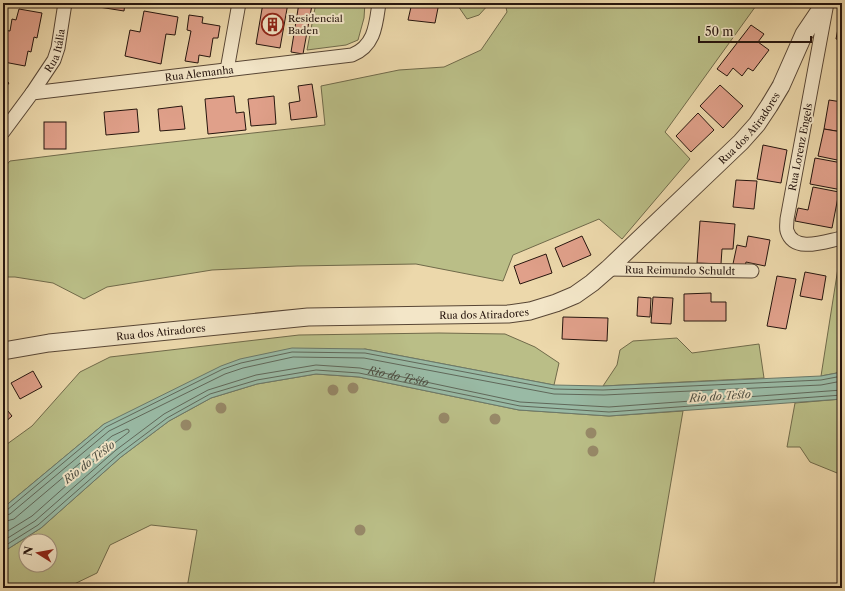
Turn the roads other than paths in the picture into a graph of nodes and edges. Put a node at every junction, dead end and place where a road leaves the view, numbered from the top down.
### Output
1 (65, 3) edge
2 (239, 3) edge
3 (379, 3) edge
4 (826, 3) edge
5 (227, 70) junction
6 (32, 94) junction
7 (3, 132) edge
8 (842, 238) edge
9 (608, 269) junction
10 (752, 271) dead end
11 (3, 351) edge

1 - 6 street, Rua Itália
2 - 5 street
3 - 5 street, Rua Alemanha
4 - 8 street, Rua Lorenz Engels
4 - 9 street, Rua dos Atiradores
5 - 6 street, Rua Alemanha
6 - 7 street
9 - 10 street, Rua Reimundo Schuldt
9 - 11 street, Rua dos Atiradores

